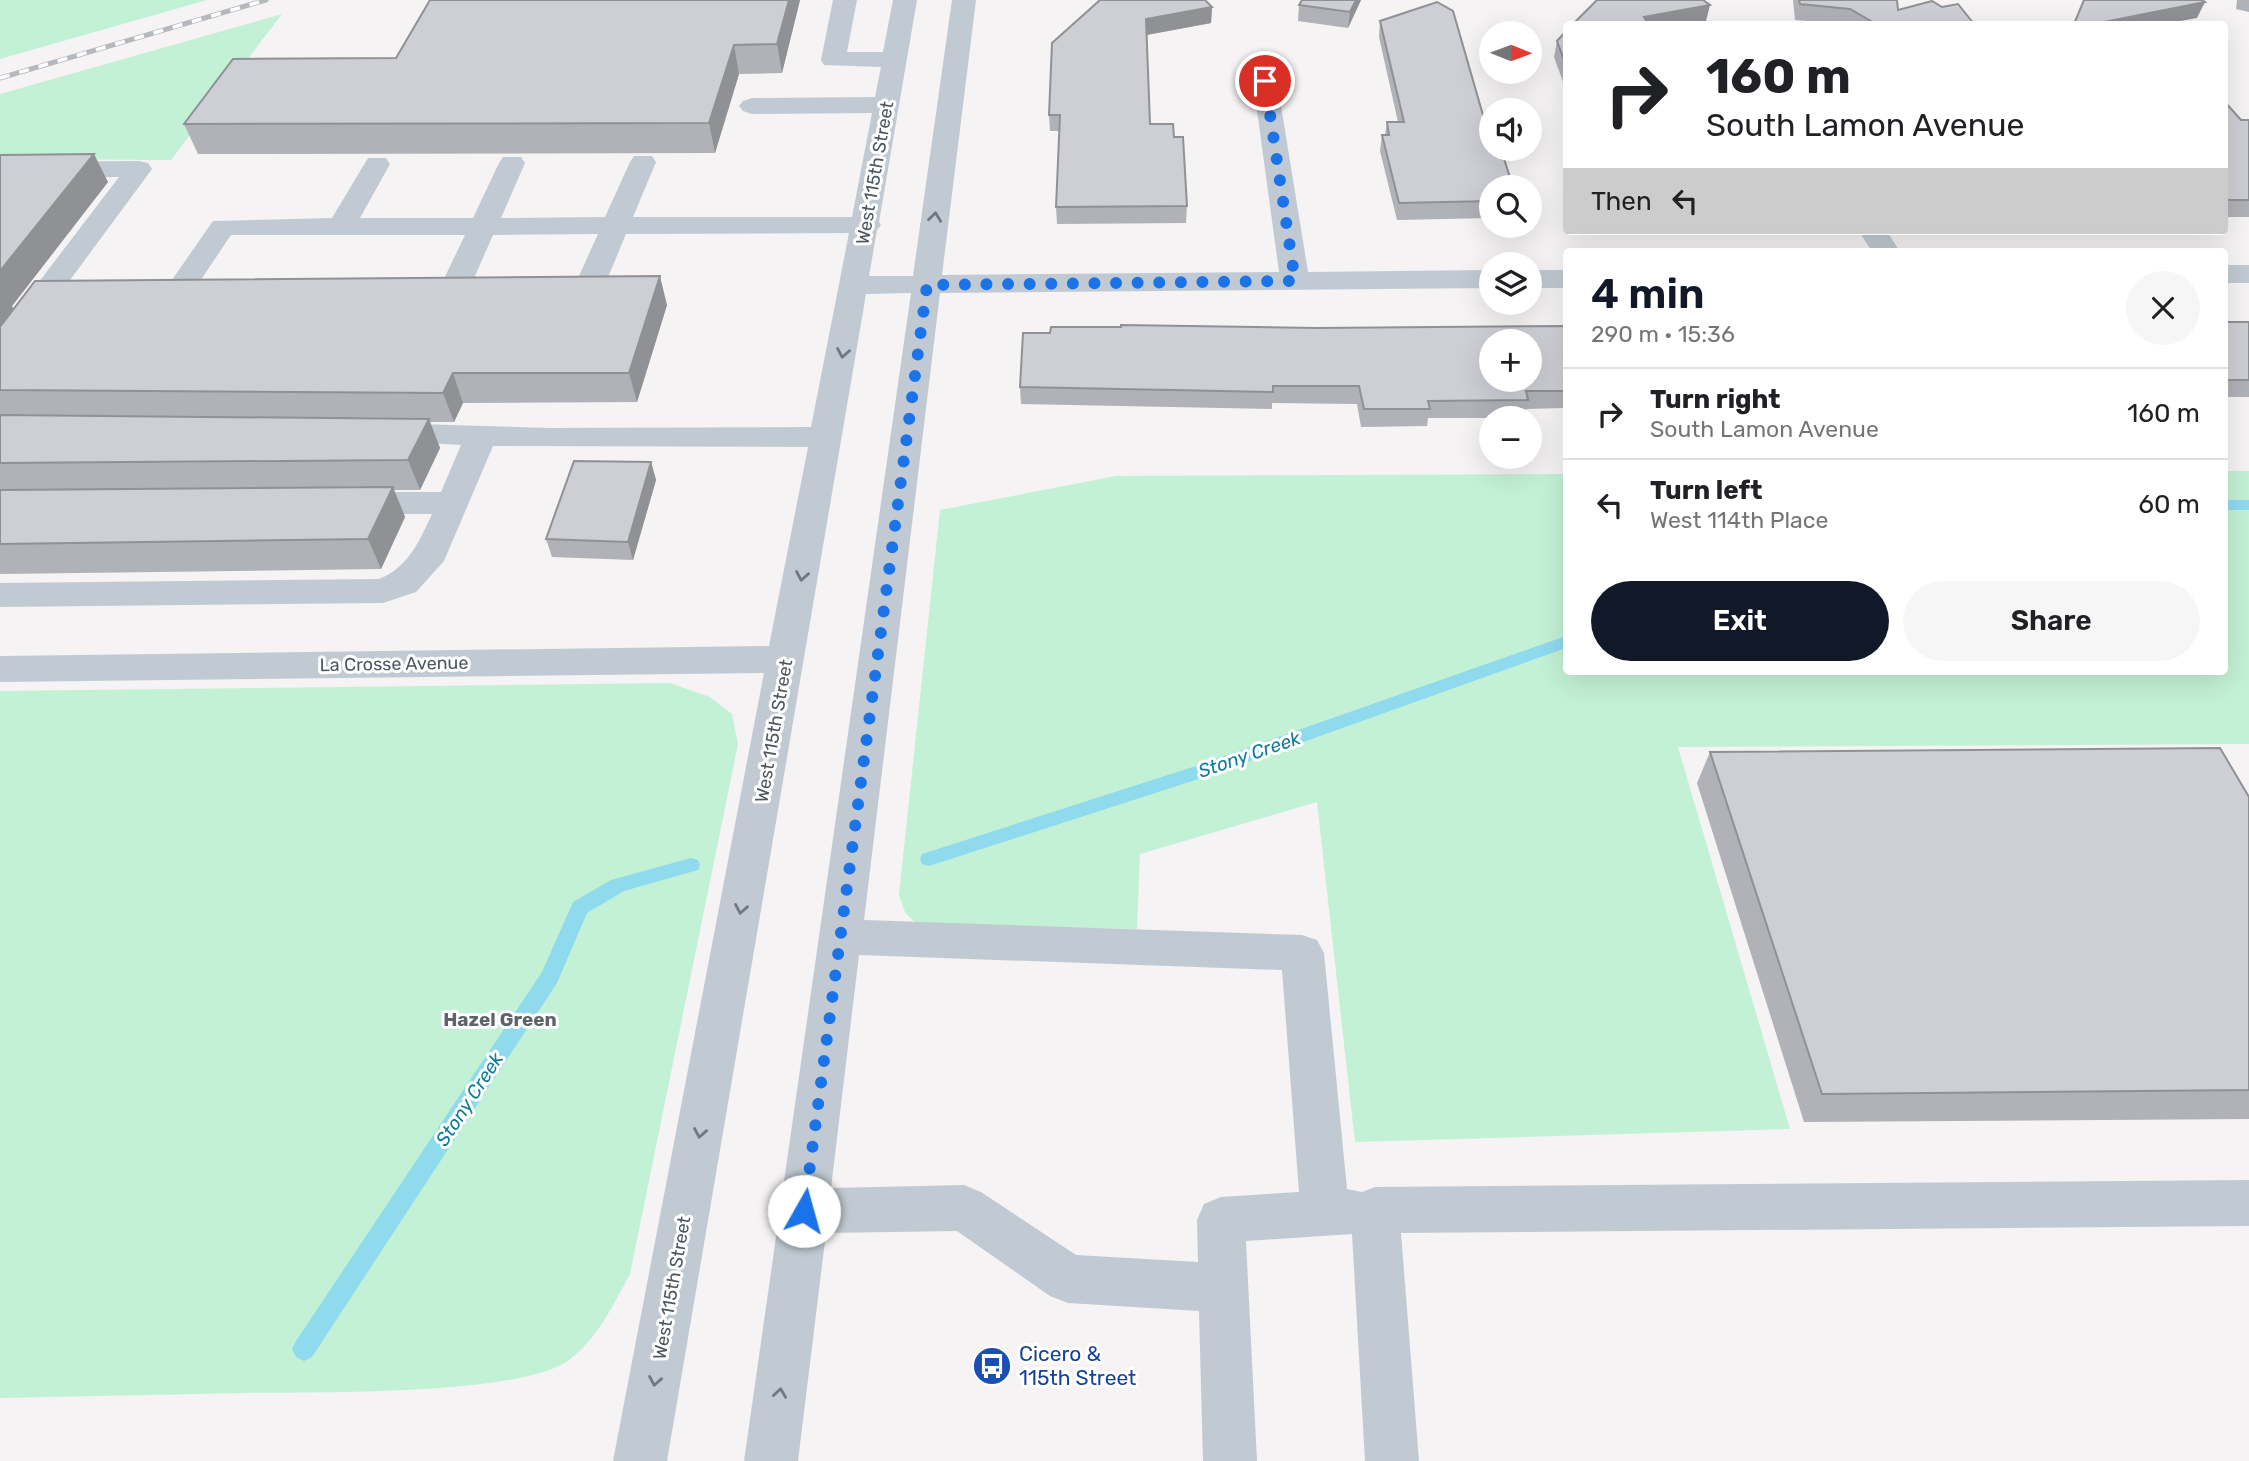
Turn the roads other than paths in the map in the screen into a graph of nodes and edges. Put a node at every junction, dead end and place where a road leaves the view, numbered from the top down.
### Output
1 (845, 0) edge
2 (905, 0) edge
3 (964, 0) edge
4 (895, 59) junction
5 (1265, 81) dead end
6 (887, 105) junction
7 (752, 106) dead end
8 (643, 162) edge
9 (512, 163) edge
10 (377, 164) edge
11 (0, 170) edge
12 (616, 225) junction
13 (866, 225) junction
14 (482, 226) junction
15 (341, 227) junction
16 (2228, 274) edge
17 (2249, 274) edge
18 (1479, 279) edge
19 (1542, 279) edge
20 (1563, 279) edge
21 (1295, 281) junction
22 (456, 285) edge
23 (855, 285) junction
24 (927, 285) junction
25 (182, 287) edge
26 (589, 287) edge
27 (0, 354) edge
28 (348, 433) edge
29 (482, 435) junction
30 (828, 436) junction
31 (316, 503) edge
32 (454, 503) junction
33 (0, 595) edge
34 (787, 659) junction
35 (0, 668) edge
36 (839, 937) junction
37 (2249, 1203) edge
38 (1375, 1210) junction
39 (804, 1211) junction
40 (1325, 1213) junction
41 (1224, 1288) junction
42 (640, 1461) edge
43 (771, 1461) edge
44 (1230, 1461) edge
45 (1392, 1461) edge

1 - 4 street
2 - 4 street, West 115th Street
24 -> 3 street
4 - 6 street, West 115th Street
5 - 21 street
6 - 7 street
6 - 13 street, West 115th Street
8 - 12 street
9 - 14 street
10 - 15 street
11 - 27 street
12 - 13 street
12 - 14 street
12 - 26 street
13 - 23 street, West 115th Street
14 - 15 street
14 - 22 street
15 - 25 street
16 - 17 street
18 - 21 street
19 - 20 street
21 - 24 street
23 - 24 street
23 -> 30 street, West 115th Street
24 - 36 street
28 - 29 street
29 - 30 street
29 - 32 street
30 -> 34 street, West 115th Street
31 - 32 street
32 - 33 street
34 - 35 street, La Crosse Avenue
34 -> 42 street, West 115th Street
36 - 39 street
36 - 40 street
37 - 38 street
38 - 40 street
38 - 45 street
39 - 41 street
43 -> 39 street
40 - 41 street
41 - 44 street

